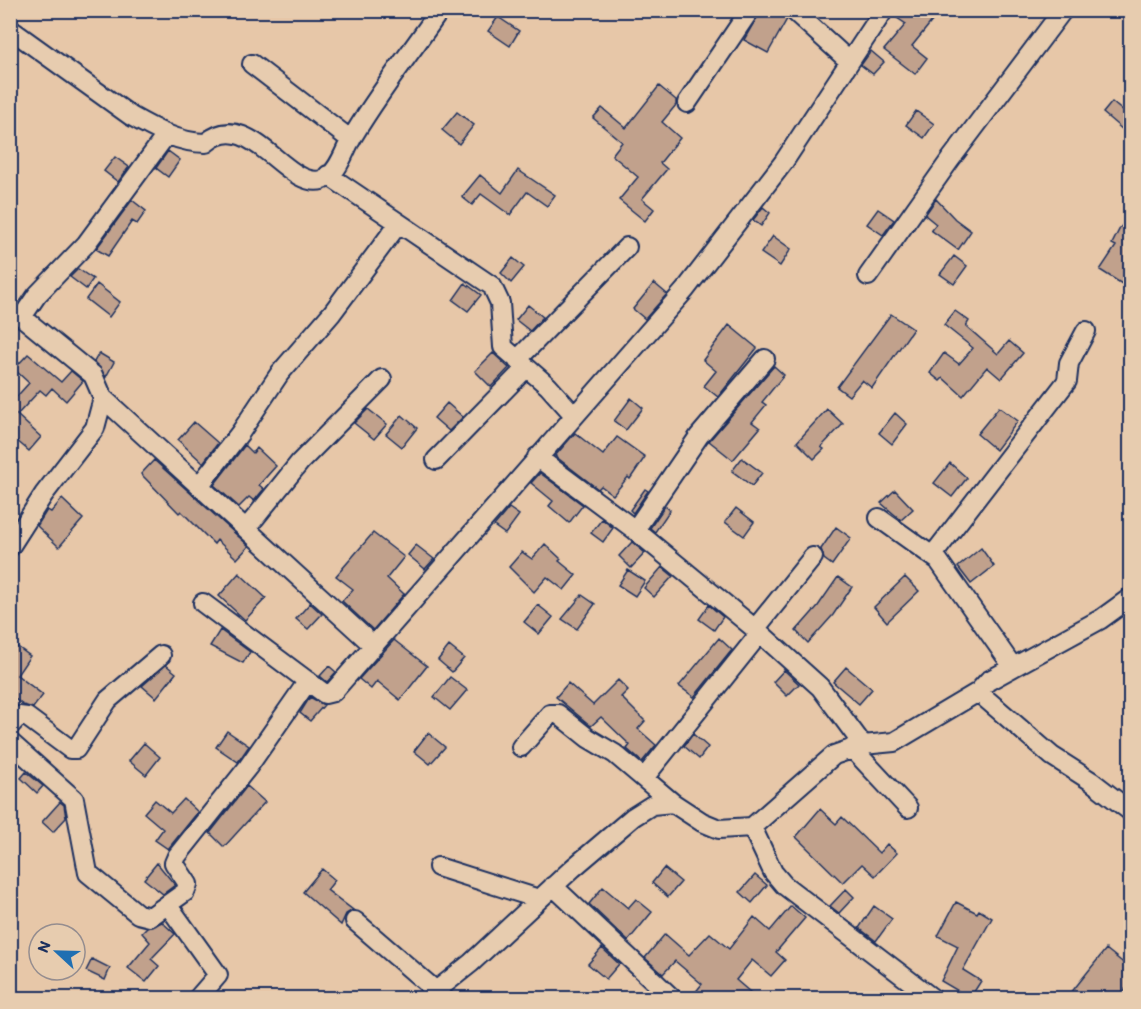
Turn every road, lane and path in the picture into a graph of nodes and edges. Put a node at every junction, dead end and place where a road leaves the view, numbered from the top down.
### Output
1 (440, 10) edge
2 (750, 10) edge
3 (793, 10) edge
4 (884, 10) edge
5 (1063, 10) edge
6 (10, 29) edge
7 (849, 61) junction
8 (252, 64) dead end
9 (687, 103) dead end
10 (167, 134) junction
11 (351, 140) junction
12 (328, 175) junction
13 (399, 223) junction
14 (627, 247) dead end
15 (868, 276) dead end
16 (16, 313) edge
17 (1086, 331) dead end
18 (765, 359) dead end
19 (521, 364) junction
20 (381, 379) dead end
21 (103, 398) junction
22 (574, 415) junction
23 (537, 457) junction
24 (436, 460) dead end
25 (199, 486) junction
26 (879, 518) dead end
27 (246, 528) junction
28 (635, 530) junction
29 (10, 547) edge
30 (933, 555) junction
31 (813, 557) dead end
32 (1131, 598) edge
33 (203, 603) dead end
34 (758, 631) junction
35 (374, 646) junction
36 (161, 655) dead end
37 (1014, 667) junction
38 (308, 681) junction
39 (978, 692) junction
40 (10, 726) edge
41 (10, 742) edge
42 (858, 746) junction
43 (520, 747) dead end
44 (644, 778) junction
45 (673, 803) junction
46 (908, 808) dead end
47 (1131, 812) edge
48 (752, 827) junction
49 (438, 867) dead end
50 (553, 886) junction
51 (539, 899) junction
52 (168, 905) junction
53 (355, 921) dead end
54 (432, 995) edge
55 (198, 999) edge
56 (672, 999) edge
57 (932, 999) edge

1 - 11 street
2 - 9 street
3 - 7 street
4 - 7 street
5 - 15 street
6 - 10 street
7 - 22 street
8 - 11 street
10 - 12 street
10 - 16 street
11 - 12 street
12 - 13 street
13 - 19 street
13 - 25 street
14 - 19 street
16 - 21 street
17 - 30 street
18 - 28 street
19 - 22 street
19 - 24 street
20 - 27 street
21 - 25 street
21 - 29 street
22 - 23 street
23 - 28 street
23 - 35 street
25 - 27 street
26 - 30 street
27 - 35 street
28 - 34 street
30 - 37 street
31 - 34 street
32 - 37 street
33 - 38 street
34 - 42 street
34 - 44 street
35 - 38 street
36 - 40 street
37 - 39 street
38 - 52 street
39 - 42 street
39 - 47 street
41 - 52 street
42 - 46 street
42 - 48 street
43 - 44 street
44 - 45 street
45 - 48 street
45 - 50 street
48 - 57 street
49 - 51 street
50 - 51 street
50 - 56 street
51 - 54 street
52 - 55 street
53 - 54 street

